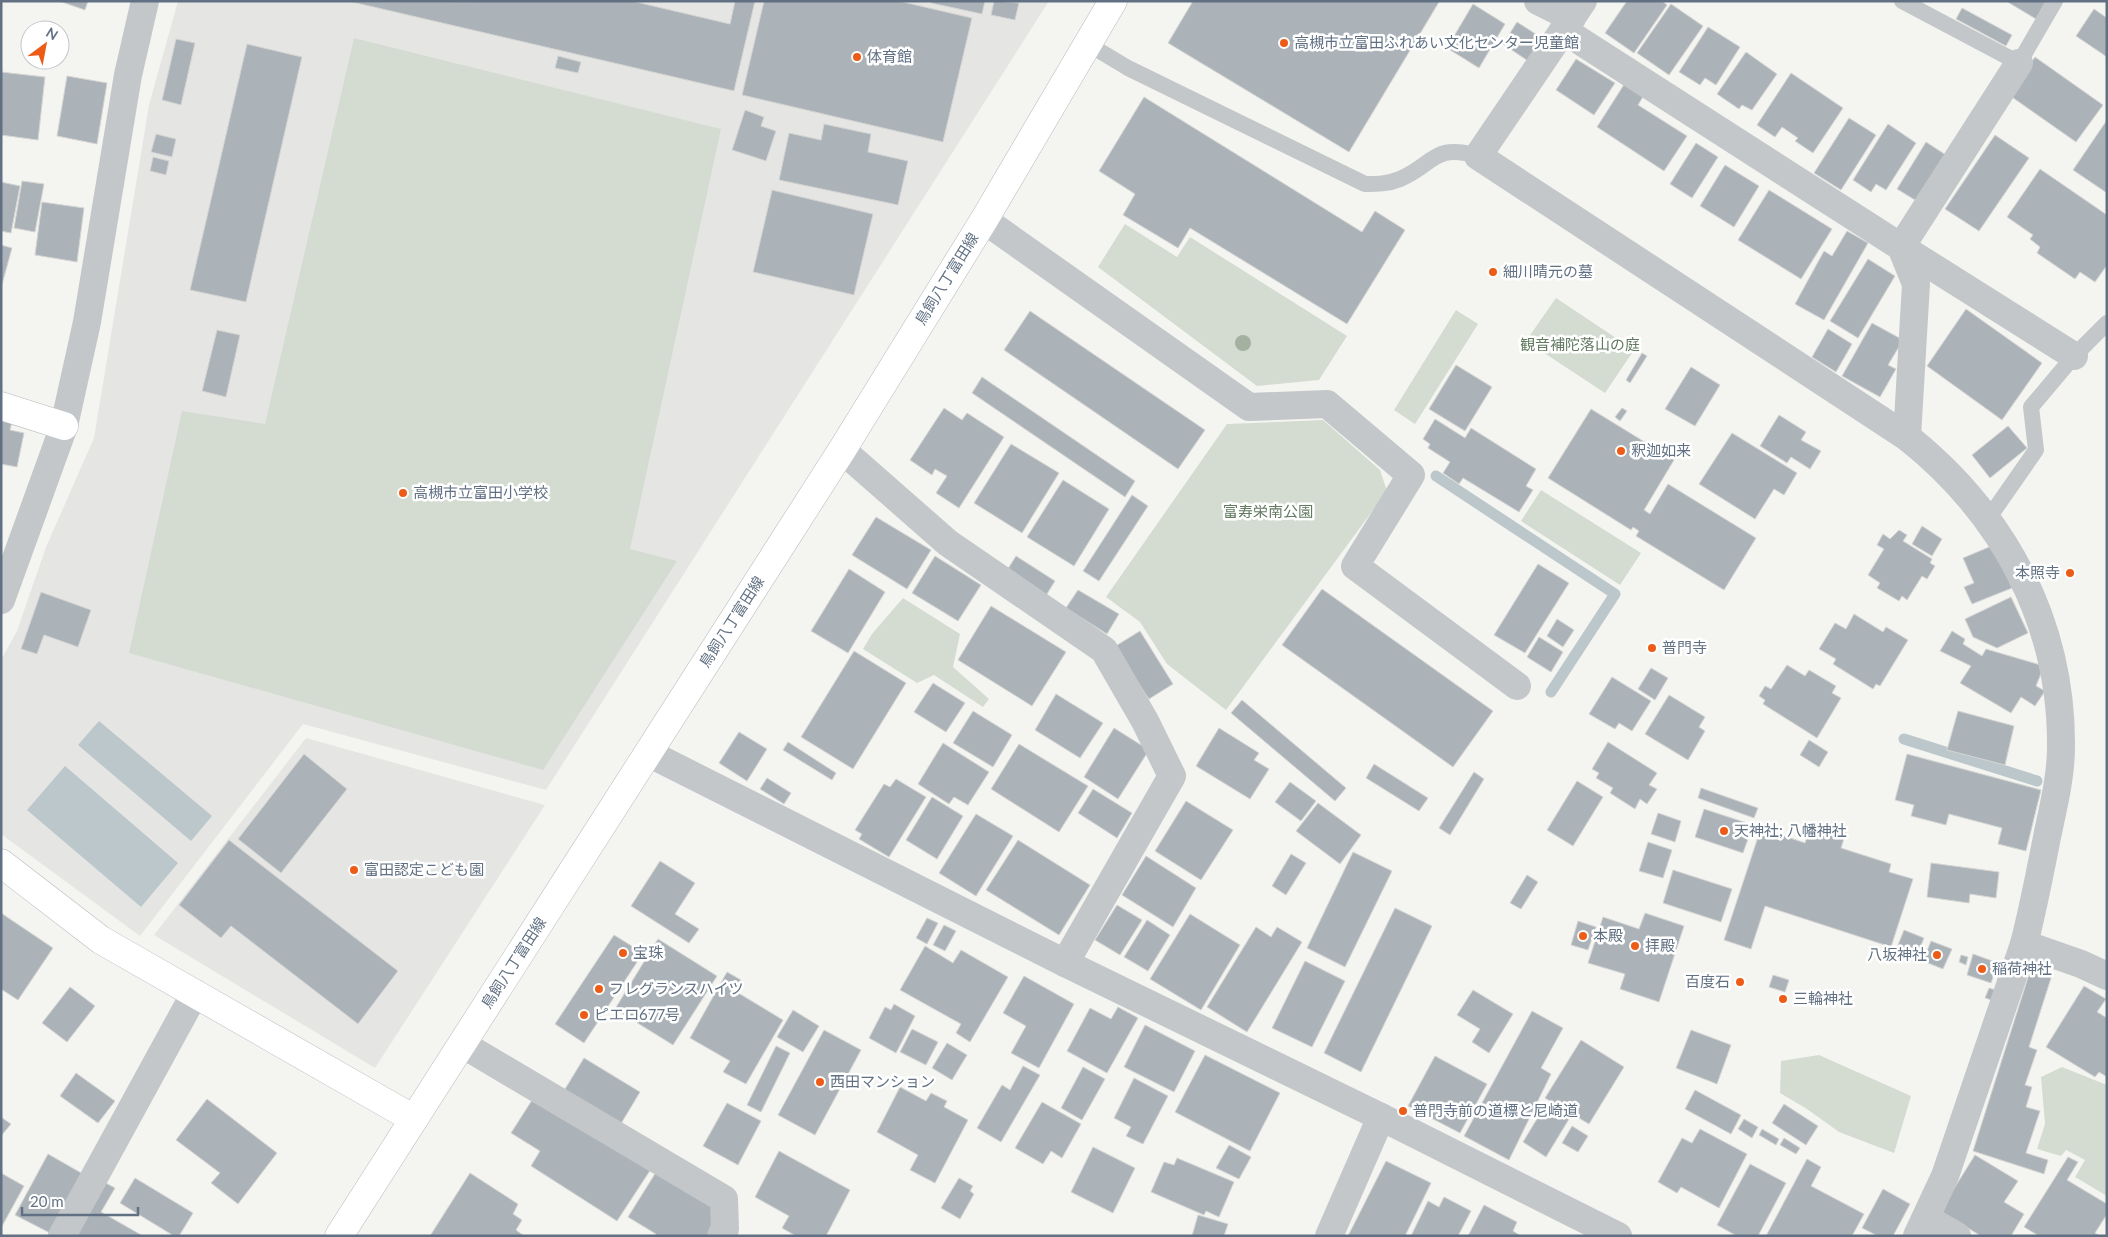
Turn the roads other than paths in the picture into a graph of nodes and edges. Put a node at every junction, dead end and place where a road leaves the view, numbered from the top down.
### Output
1 (145, 1) edge
2 (1114, 1) edge
3 (1538, 1) edge
4 (1902, 1) edge
5 (2055, 1) edge
6 (1573, 16) edge
7 (1088, 44) junction
8 (2019, 63) junction
9 (1478, 156) junction
10 (984, 220) junction
11 (1902, 248) junction
12 (2107, 323) edge
13 (2074, 356) junction
14 (1, 406) edge
15 (64, 426) junction
16 (1907, 437) junction
17 (842, 450) junction
18 (1988, 519) junction
19 (1, 600) edge
20 (1517, 686) dead end
21 (648, 753) junction
22 (1, 863) edge
23 (2024, 944) junction
24 (1065, 963) junction
25 (2107, 976) edge
26 (195, 993) junction
27 (462, 1044) junction
28 (1381, 1117) junction
29 (414, 1119) junction
30 (1921, 1227) edge
31 (62, 1236) edge
32 (339, 1236) edge
33 (721, 1236) edge
34 (1328, 1236) edge
35 (1618, 1236) edge
36 (1957, 1236) edge

1 - 15 street
2 - 7 main road, 鳥飼八丁富田線
3 - 6 street
4 - 8 lane
5 - 8 lane
6 - 9 street
6 - 11 street
7 - 9 lane
7 - 10 main road, 鳥飼八丁富田線
8 - 11 street
9 - 16 street
10 - 17 main road, 鳥飼八丁富田線
10 - 20 street
11 - 13 street
11 - 16 street
12 - 13 lane
13 - 18 lane
14 - 15 main road
15 - 19 street
16 - 18 street
17 - 21 main road, 鳥飼八丁富田線
17 - 24 street
18 - 23 street
21 - 24 street
21 - 27 main road, 鳥飼八丁富田線
22 - 26 main road
23 - 25 street
23 - 30 street
24 - 28 street
26 - 29 main road
26 - 31 street
27 - 29 main road, 鳥飼八丁富田線
27 - 33 street
28 - 34 street
28 - 35 street
29 - 32 main road, 鳥飼八丁富田線
30 - 36 street

